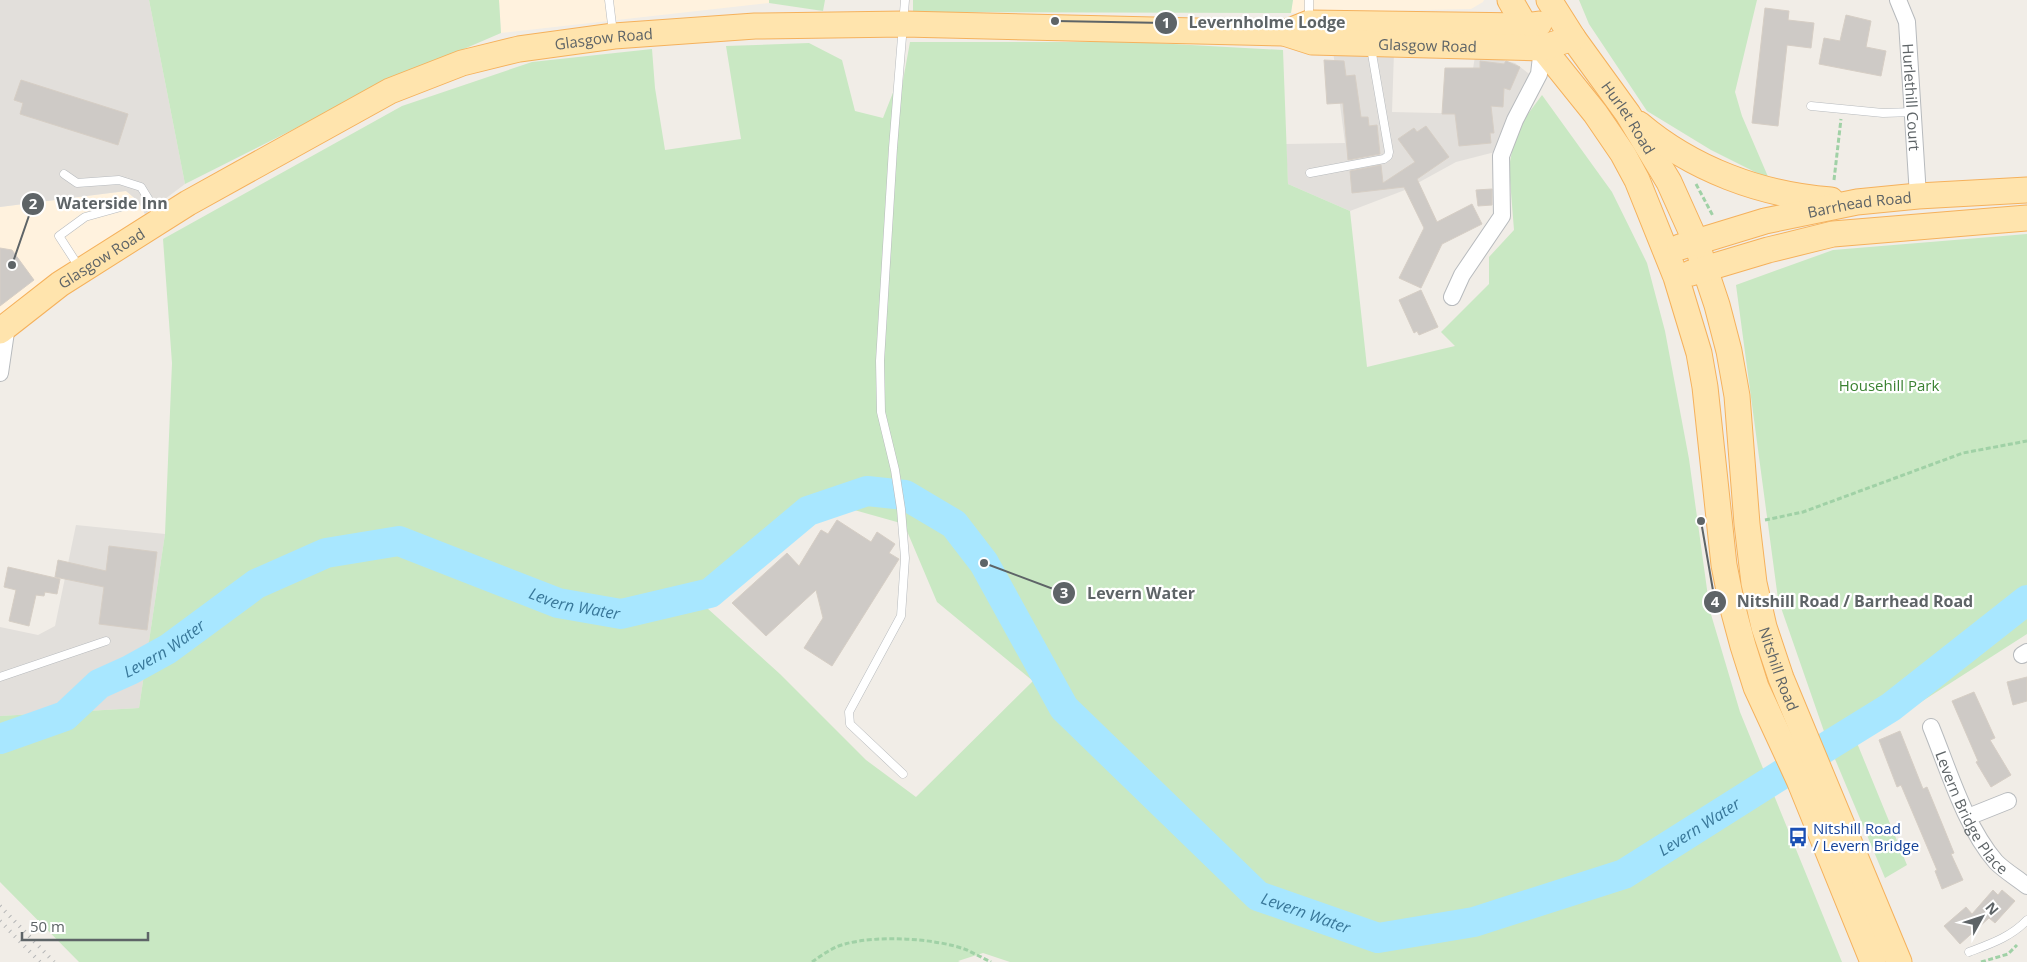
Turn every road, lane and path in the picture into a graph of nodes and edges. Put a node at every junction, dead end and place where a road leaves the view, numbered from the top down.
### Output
1 (609, 0) edge
2 (1510, 0) edge
3 (1898, 0) edge
4 (905, 12) edge
5 (1561, 19) edge
6 (1310, 22) edge
7 (1525, 26) junction
8 (1369, 34) junction
9 (614, 36) junction
10 (1542, 48) junction
11 (1811, 106) dead end
12 (1842, 109) junction
13 (1913, 112) junction
14 (1628, 114) junction
15 (1689, 158) junction
16 (1310, 173) dead end
17 (64, 174) dead end
18 (2016, 190) edge
19 (1918, 196) junction
20 (128, 205) dead end
21 (1827, 205) junction
22 (2018, 219) edge
23 (161, 220) junction
24 (1723, 234) junction
25 (1830, 235) junction
26 (1696, 242) junction
27 (1666, 251) junction
28 (1706, 269) junction
29 (82, 270) junction
30 (1676, 278) junction
31 (1452, 297) dead end
32 (4, 328) edge
33 (0, 373) edge
34 (2027, 441) edge
35 (1747, 524) junction
36 (106, 641) dead end
37 (0, 677) edge
38 (1781, 678) junction
39 (1756, 687) junction
40 (1931, 727) dead end
41 (903, 774) dead end
42 (2008, 801) dead end
43 (1968, 817) junction
44 (2027, 886) edge
45 (2027, 920) edge
46 (2022, 940) dead end
47 (1969, 952) dead end
48 (812, 962) edge
49 (991, 962) edge
50 (1873, 962) edge
51 (1899, 962) edge
52 (1980, 962) edge

1 - 9 lane
2 - 7 main road, Hurlet Road
3 - 13 street, Hurlethill Court
4 - 6 main road, Glasgow Road
4 - 9 main road, Glasgow Road
4 - 41 lane
5 - 7 main road, Glasgow Road
5 - 10 main road, Glasgow Road
5 - 14 main road, Hurlet Road
6 - 8 main road, Glasgow Road
7 - 8 main road, Glasgow Road
7 - 10 main road, Hurlet Road
8 - 10 main road, Glasgow Road
8 - 16 lane
9 - 23 main road, Glasgow Road
10 - 27 main road, Hurlet Road
10 - 31 street
11 - 12 lane
12 - 13 lane
12 - 21 path
13 - 19 street, Hurlethill Court
14 - 15 main road, Barrhead Road
14 - 26 main road, Hurlet Road
15 - 21 main road, Barrhead Road
15 - 24 path
17 - 23 lane
18 - 19 main road, Barrhead Road
18 - 22 main road
19 - 21 main road, Barrhead Road
20 - 29 lane
21 - 24 main road, Barrhead Road
21 - 25 main road
22 - 25 main road, Barrhead Road
23 - 29 main road, Glasgow Road
24 - 26 main road, Barrhead Road
25 - 28 main road, Barrhead Road
26 - 27 main road, Barrhead Road
26 - 28 main road, Nitshill Road
27 - 30 main road, Nitshill Road
28 - 30 main road, Barrhead Road
28 - 35 main road, Nitshill Road
29 - 32 main road, Glasgow Road
30 - 39 main road, Nitshill Road
32 - 33 street
34 - 35 path
35 - 38 main road, Nitshill Road
36 - 37 lane
38 - 39 main road
38 - 51 main road, Nitshill Road
39 - 50 main road, Nitshill Road
40 - 43 street, Levern Bridge Place
42 - 43 street
43 - 44 street, Levern Bridge Place
45 - 47 lane
46 - 52 path
48 - 49 path

